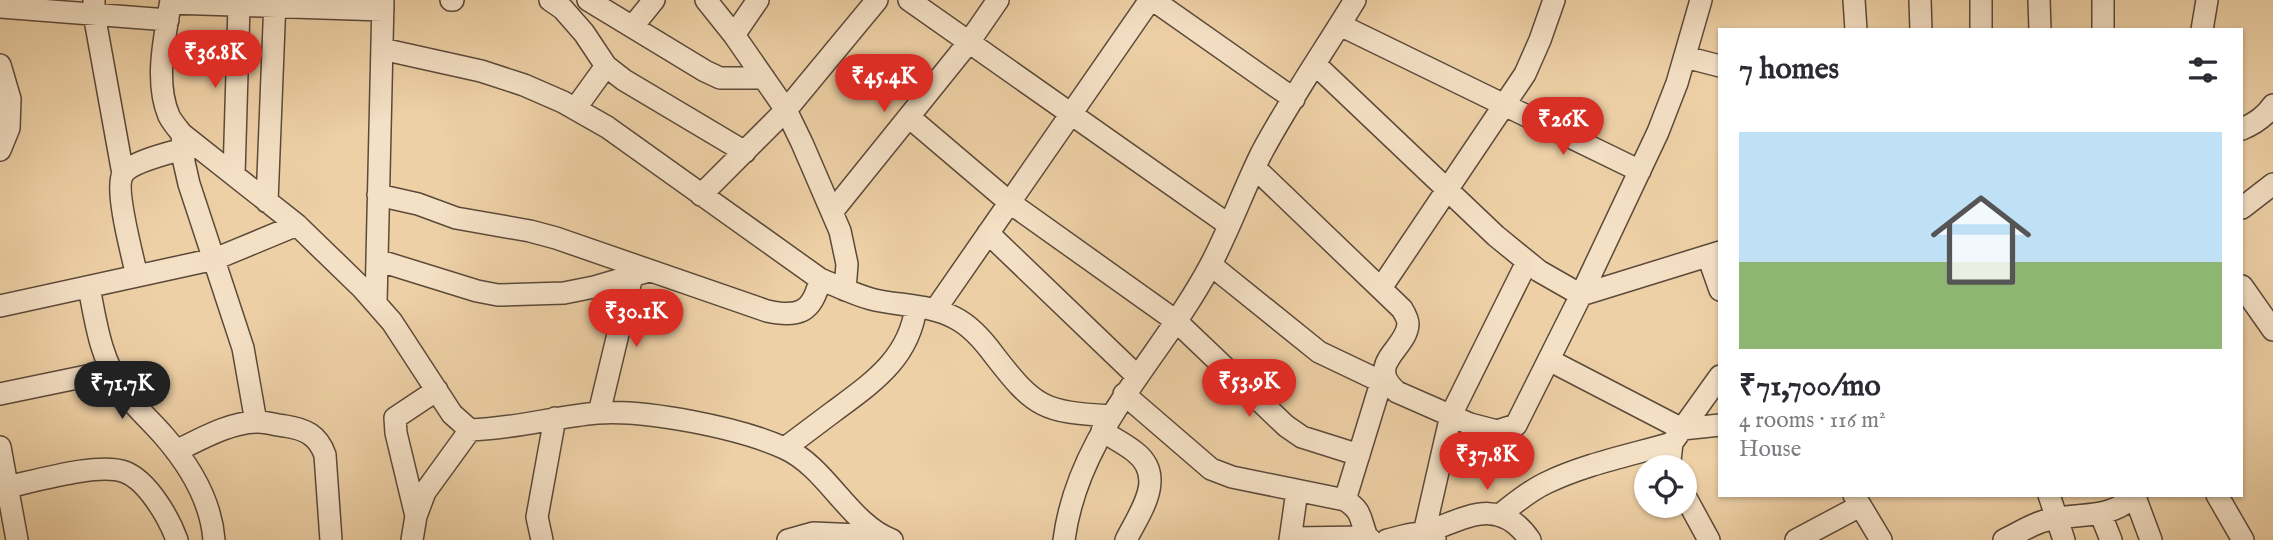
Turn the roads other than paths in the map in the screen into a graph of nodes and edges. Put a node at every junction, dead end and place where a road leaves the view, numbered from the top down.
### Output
1 (550, 0) edge
2 (588, 0) edge
3 (654, 0) edge
4 (706, 0) edge
5 (758, 0) edge
6 (877, 0) edge
7 (909, 0) edge
8 (998, 0) edge
9 (1152, 0) edge
10 (1553, 0) edge
11 (1701, 0) edge
12 (1854, 0) edge
13 (1920, 0) edge
14 (1981, 0) edge
15 (2039, 0) edge
16 (2103, 0) edge
17 (2207, 0) edge
18 (1352, 1) edge
19 (274, 3) edge
20 (239, 5) junction
21 (383, 5) edge
22 (0, 7) edge
23 (94, 7) edge
24 (170, 7) edge
25 (1340, 25) junction
26 (633, 26) junction
27 (1856, 28) edge
28 (1921, 28) edge
29 (1981, 28) edge
30 (2040, 28) edge
31 (2103, 28) edge
32 (2202, 28) edge
33 (734, 35) junction
34 (969, 42) junction
35 (382, 49) junction
36 (1685, 57) junction
37 (0, 65) edge
38 (1316, 65) junction
39 (1718, 65) edge
40 (606, 66) junction
41 (764, 78) junction
42 (1294, 99) junction
43 (1505, 105) junction
44 (2273, 105) edge
45 (575, 109) junction
46 (786, 110) junction
47 (1070, 113) junction
48 (909, 117) junction
49 (2243, 129) edge
50 (183, 141) junction
51 (1, 146) edge
52 (745, 152) junction
53 (1255, 168) junction
54 (1640, 171) junction
55 (123, 174) junction
56 (233, 175) junction
57 (2273, 184) edge
58 (1447, 190) junction
59 (378, 195) junction
60 (701, 195) junction
61 (267, 202) junction
62 (1009, 202) junction
63 (2243, 207) edge
64 (832, 212) junction
65 (297, 225) junction
66 (1229, 225) junction
67 (988, 233) junction
68 (1714, 254) edge
69 (215, 259) junction
70 (377, 260) junction
71 (1527, 262) junction
72 (1211, 265) junction
73 (640, 273) junction
74 (137, 276) junction
75 (1718, 278) edge
76 (820, 279) junction
77 (89, 287) junction
78 (2243, 287) edge
79 (1381, 288) junction
80 (845, 290) junction
81 (1581, 295) junction
82 (376, 303) junction
83 (0, 306) edge
84 (925, 309) junction
85 (1176, 321) junction
86 (2273, 330) edge
87 (1549, 360) junction
88 (111, 371) junction
89 (1137, 376) junction
90 (1383, 378) junction
91 (1718, 379) edge
92 (437, 390) junction
93 (0, 394) edge
94 (1124, 394) junction
95 (599, 413) junction
96 (1451, 415) junction
97 (555, 418) junction
98 (256, 422) junction
99 (1106, 424) junction
100 (1718, 426) edge
101 (470, 430) junction
102 (1677, 436) junction
103 (0, 447) edge
104 (785, 449) junction
105 (176, 451) junction
106 (1359, 455) junction
107 (1671, 455) edge
108 (7, 487) junction
109 (1297, 491) junction
110 (2050, 497) edge
111 (2218, 497) edge
112 (2128, 498) edge
113 (1345, 500) junction
114 (1857, 501) edge
115 (1501, 514) junction
116 (2101, 515) junction
117 (416, 516) junction
118 (1697, 518) edge
119 (2057, 518) junction
120 (1430, 536) edge
121 (888, 538) edge
122 (1291, 539) edge
123 (1375, 539) edge
124 (17, 540) edge
125 (177, 540) edge
126 (214, 540) edge
127 (331, 540) edge
128 (412, 540) edge
129 (542, 540) edge
130 (787, 540) edge
131 (1064, 540) edge
132 (1126, 540) edge
133 (1530, 540) edge
134 (1709, 540) edge
135 (1796, 540) edge
136 (1881, 540) edge
137 (2004, 540) edge
138 (2064, 540) edge
139 (2111, 540) edge
140 (2151, 540) edge
141 (2243, 540) edge

1 - 40 street
2 - 26 street
3 - 26 street
4 - 33 street
5 - 33 street
6 - 46 street
7 - 34 street
8 - 34 street
9 - 42 street
9 - 47 street
10 - 43 street
11 - 36 street
12 - 27 street
13 - 28 street
14 - 29 street
15 - 30 street
16 - 31 street
17 - 32 street
18 - 25 street
19 - 20 street
19 - 21 street
19 - 61 street
20 - 24 street
20 - 56 street
21 - 35 street
22 - 23 street
23 - 24 street
23 - 55 street
24 - 50 street
25 - 38 street
25 - 43 street
26 - 41 street
33 - 41 street
34 - 47 street
34 - 48 street
35 - 45 street
35 - 59 street
36 - 39 street
36 - 54 street
37 - 51 street
38 - 42 street
38 - 58 street
40 - 45 street
40 - 52 street
41 - 46 street
42 - 53 street
43 - 54 street
43 - 58 street
44 - 49 street
45 - 60 street
46 - 52 street
46 - 64 street
47 - 62 street
47 - 66 street
48 - 62 street
48 - 64 street
50 - 55 street
50 - 56 street
50 - 69 street
52 - 60 street
53 - 66 street
53 - 79 street
54 - 81 street
55 - 74 street
56 - 61 street
57 - 63 street
58 - 71 street
58 - 79 street
59 - 70 street
59 - 73 street
60 - 76 street
61 - 65 street
62 - 67 street
62 - 85 street
64 - 80 street
65 - 69 street
65 - 82 street
66 - 72 street
67 - 84 street
67 - 89 street
68 - 75 street
68 - 81 street
69 - 74 street
69 - 98 street
70 - 73 street
70 - 82 street
71 - 81 street
71 - 96 street
72 - 85 street
72 - 90 street
73 - 76 street
73 - 95 street
74 - 77 street
76 - 80 street
77 - 83 street
77 - 88 street
78 - 86 street
79 - 90 street
80 - 84 street
81 - 87 street
82 - 92 street
84 - 99 street
84 - 104 street
85 - 89 street
85 - 106 street
87 - 96 street
87 - 102 street
88 - 93 street
88 - 105 street
89 - 94 street
90 - 96 street
90 - 106 street
91 - 102 street
92 - 101 street
92 - 117 street
94 - 99 street
94 - 109 street
95 - 97 street
95 - 104 street
96 - 120 street
97 - 101 street
97 - 129 street
98 - 105 street
98 - 127 street
99 - 131 street
99 - 132 street
100 - 102 street
101 - 117 street
102 - 107 street
102 - 115 street
103 - 108 street
104 - 121 street
105 - 126 street
106 - 113 street
108 - 124 street
108 - 125 street
109 - 113 street
109 - 122 street
110 - 119 street
111 - 141 street
112 - 116 street
112 - 140 street
113 - 123 street
114 - 135 street
114 - 136 street
115 - 120 street
115 - 133 street
116 - 119 street
116 - 139 street
117 - 128 street
118 - 134 street
119 - 137 street
119 - 138 street
120 - 123 street
121 - 130 street
122 - 123 street

